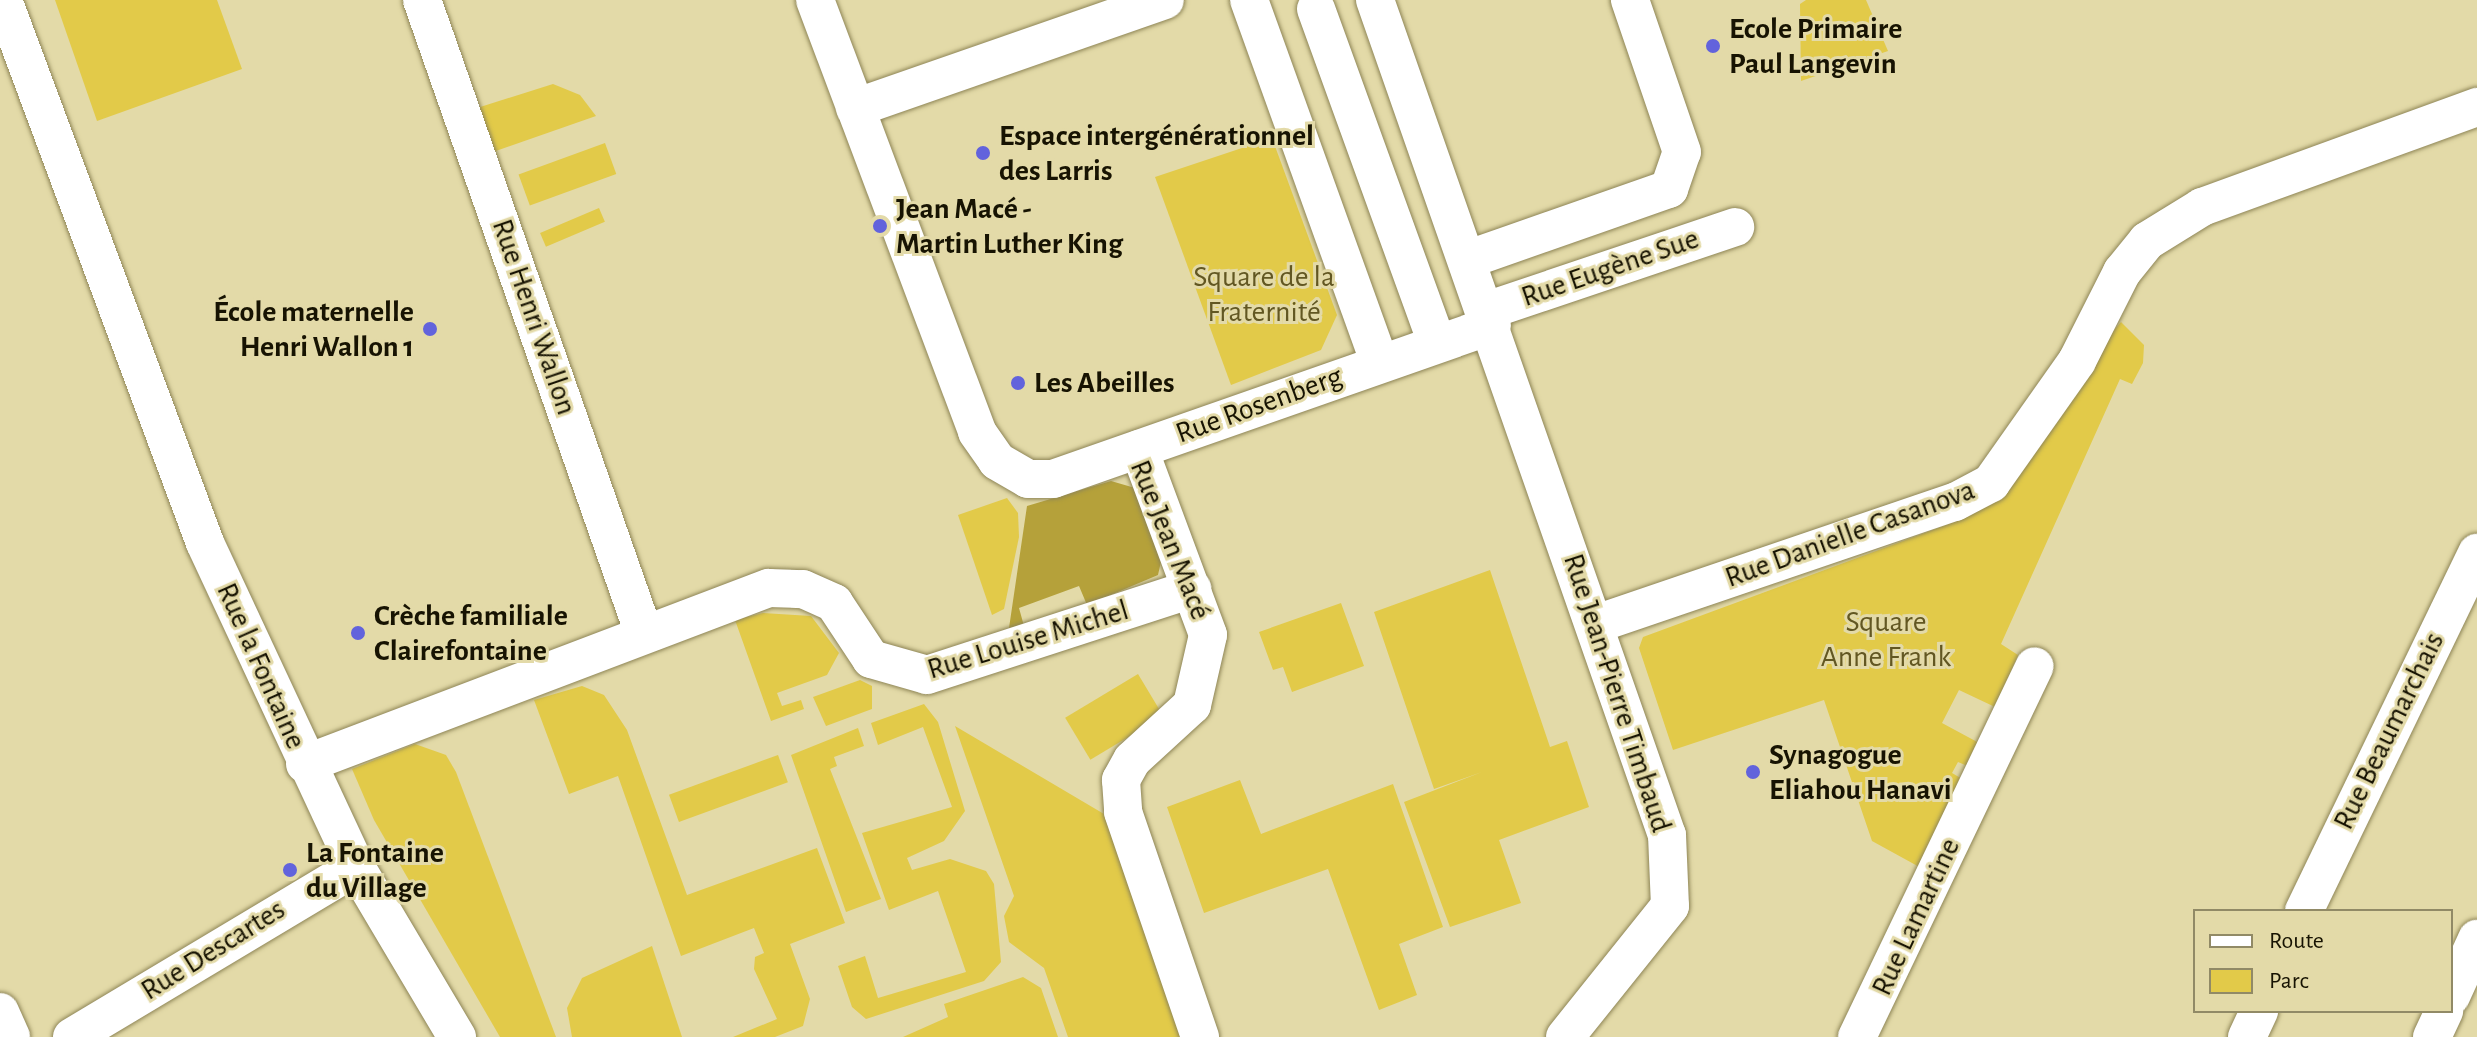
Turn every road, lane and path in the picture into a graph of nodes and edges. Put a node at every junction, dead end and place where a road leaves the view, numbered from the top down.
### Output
1 (3, 0) edge
2 (28, 0) edge
3 (422, 0) edge
4 (815, 0) edge
5 (1165, 0) edge
6 (1249, 0) edge
7 (1375, 0) edge
8 (1630, 0) edge
9 (1316, 9) dead end
10 (2477, 107) edge
11 (855, 108) junction
12 (1735, 227) dead end
13 (1469, 259) junction
14 (109, 274) junction
15 (1489, 318) junction
16 (1437, 343) junction
17 (1379, 361) junction
18 (1139, 449) junction
19 (2477, 553) edge
20 (1192, 589) junction
21 (1596, 624) junction
22 (644, 634) junction
23 (2035, 666) dead end
24 (305, 764) junction
25 (356, 867) junction
26 (2305, 909) edge
27 (2477, 939) edge
28 (2453, 992) edge
29 (0, 1012) edge
30 (2258, 1013) edge
31 (2443, 1013) edge
32 (11, 1037) edge
33 (72, 1037) edge
34 (457, 1037) edge
35 (1200, 1037) edge
36 (1565, 1037) edge
37 (1857, 1037) edge
38 (2247, 1037) edge
39 (2432, 1037) edge

1 - 14 street, Rue la Fontaine
2 - 14 street, Rue la Fontaine
3 - 22 street, Rue Henri Wallon
4 - 11 street, Rue Jean Macé
5 - 11 street
6 - 17 street
7 - 13 street, Rue Jean-Pierre Timbaud
8 - 13 street
9 - 16 street
10 - 21 street, Rue Danielle Casanova
11 - 18 street, Rue Jean Macé
12 - 15 street, Rue Eugène Sue
13 - 15 street, Rue Jean-Pierre Timbaud
14 - 24 street, Rue la Fontaine
15 - 16 street, Rue Eugène Sue
15 - 21 street, Rue Jean-Pierre Timbaud
16 - 17 street, Rue Rosenberg
17 - 18 street, Rue Rosenberg
18 - 20 street, Rue Jean Macé
19 - 26 street, Rue Beaumarchais
20 - 22 street, Rue Louise Michel
20 - 35 street, Rue Jean Macé
21 - 36 street, Rue Jean-Pierre Timbaud
22 - 24 street, Rue Louise Michel
23 - 37 street, Rue Lamartine
24 - 25 street, Rue la Fontaine
25 - 33 street, Rue Descartes
25 - 34 street, Rue la Fontaine
27 - 28 street
29 - 32 street
30 - 38 street
31 - 39 street

